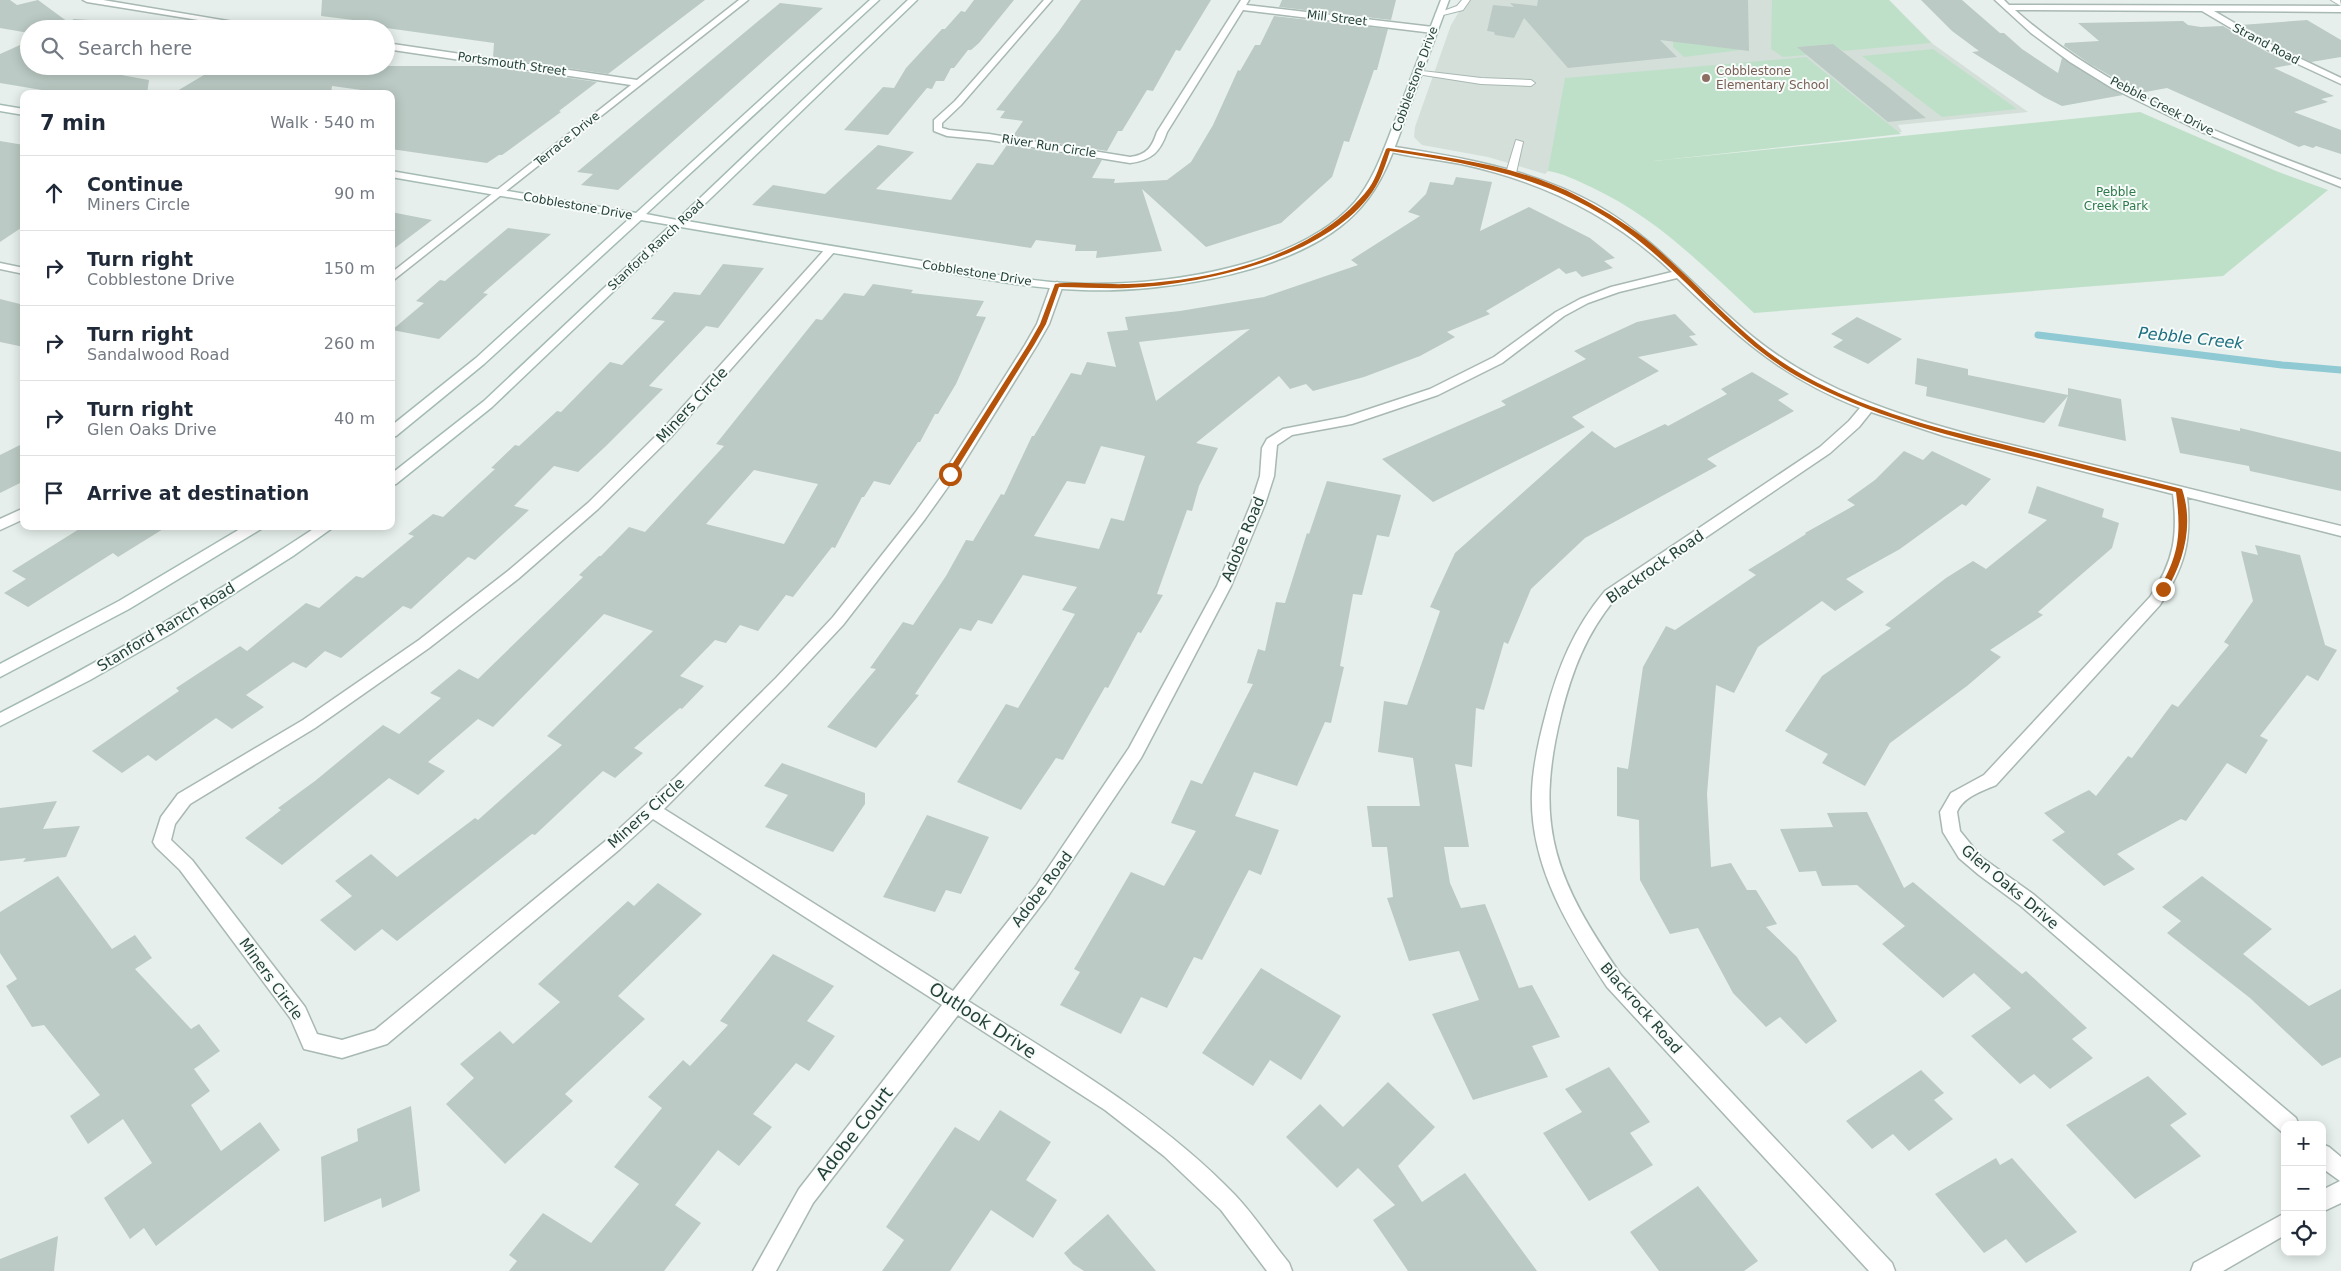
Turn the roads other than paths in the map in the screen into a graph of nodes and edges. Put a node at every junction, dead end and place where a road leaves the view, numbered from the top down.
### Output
1 (87, 0) edge
2 (744, 0) edge
3 (874, 0) edge
4 (913, 0) edge
5 (1048, 0) edge
6 (1444, 0) edge
7 (1466, 0) edge
8 (2195, 0) edge
9 (2335, 0) edge
10 (1243, 3) edge
11 (2002, 3) edge
12 (2341, 4) edge
13 (2204, 8) junction
14 (2341, 9) edge
15 (1439, 14) junction
16 (215, 20) edge
17 (1433, 30) junction
18 (395, 47) edge
19 (1417, 72) junction
20 (2341, 81) edge
21 (638, 83) junction
22 (1531, 83) dead end
23 (0, 108) edge
24 (20, 111) edge
25 (1519, 142) dead end
26 (1388, 149) junction
27 (1511, 173) junction
28 (395, 175) edge
29 (2341, 184) edge
30 (500, 193) junction
31 (638, 216) junction
32 (680, 223) junction
33 (831, 249) junction
34 (0, 266) edge
35 (20, 270) edge
36 (1679, 274) junction
37 (395, 276) edge
38 (1057, 285) junction
39 (1868, 406) junction
40 (395, 430) edge
41 (395, 478) edge
42 (2179, 491) junction
43 (20, 515) edge
44 (0, 525) edge
45 (249, 530) edge
46 (322, 530) edge
47 (2341, 531) edge
48 (0, 671) edge
49 (0, 720) edge
50 (651, 809) junction
51 (956, 1003) junction
52 (2284, 1121) edge
53 (2326, 1158) edge
54 (2341, 1171) edge
55 (2341, 1191) edge
56 (2326, 1200) edge
57 (2281, 1225) edge
58 (764, 1271) edge
59 (1281, 1271) edge
60 (1884, 1271) edge
61 (2202, 1271) edge

1 - 16 street
2 - 21 street, Terrace Drive
3 - 31 street
4 - 32 street, Stanford Ranch Road
5 - 10 street, River Run Circle
6 - 15 street, Cobblestone Drive
7 - 15 lane
8 - 13 street, Strand Road
9 - 12 lane
10 - 17 street, Mill Street
11 - 13 street
11 - 29 street, Pebble Creek Drive
13 - 14 street
13 - 20 street, Strand Road
15 - 17 street, Cobblestone Drive
17 - 19 street, Cobblestone Drive
18 - 21 street, Portsmouth Street
19 - 22 lane
19 - 26 street, Cobblestone Drive
21 - 30 street, Terrace Drive
23 - 24 street
25 - 27 lane
26 - 27 street
26 - 38 street, Cobblestone Drive
27 - 36 street
28 - 30 street, Cobblestone Drive
30 - 31 street, Cobblestone Drive
30 - 37 street, Terrace Drive
31 - 32 street, Cobblestone Drive
31 - 40 street
32 - 33 street, Cobblestone Drive
32 - 41 street, Stanford Ranch Road
33 - 38 street, Cobblestone Drive
33 - 50 street, Miners Circle
34 - 35 street
36 - 39 street
36 - 51 street, Adobe Road
38 - 50 street, Miners Circle
39 - 42 street
39 - 60 street, Blackrock Road
42 - 47 street
42 - 52 street, Glen Oaks Drive
43 - 44 street
45 - 48 street
46 - 49 street, Stanford Ranch Road
50 - 51 street, Outlook Drive
51 - 58 street, Adobe Court
51 - 59 street, Outlook Drive
53 - 54 street
55 - 56 street
57 - 61 street

